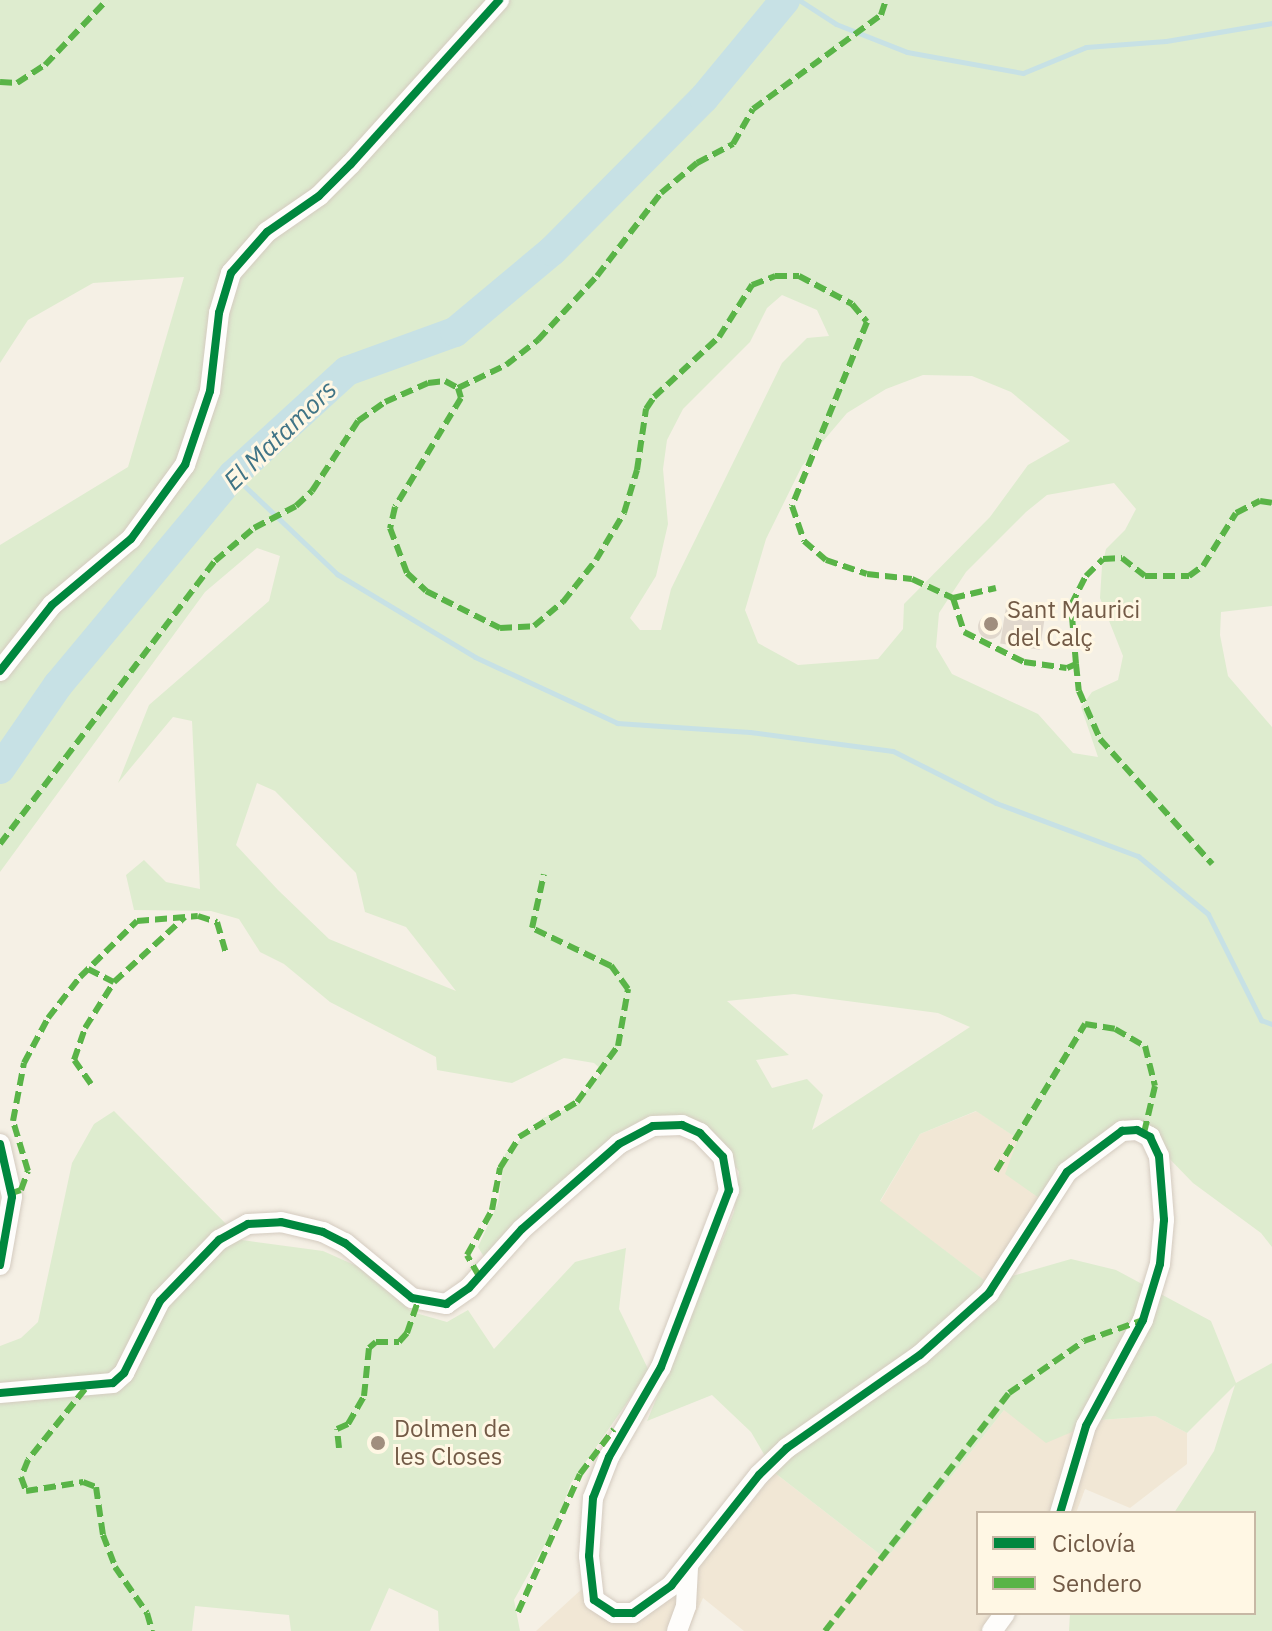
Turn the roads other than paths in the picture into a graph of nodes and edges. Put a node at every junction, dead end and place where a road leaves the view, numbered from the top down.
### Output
1 (499, 0) edge
2 (0, 671) edge
3 (0, 1144) edge
4 (0, 1265) edge
5 (0, 1393) edge
6 (1061, 1511) edge
7 (688, 1567) junction
8 (677, 1631) edge

1 - 2 street
3 - 4 street
5 - 7 street
6 - 7 street
7 - 8 street

